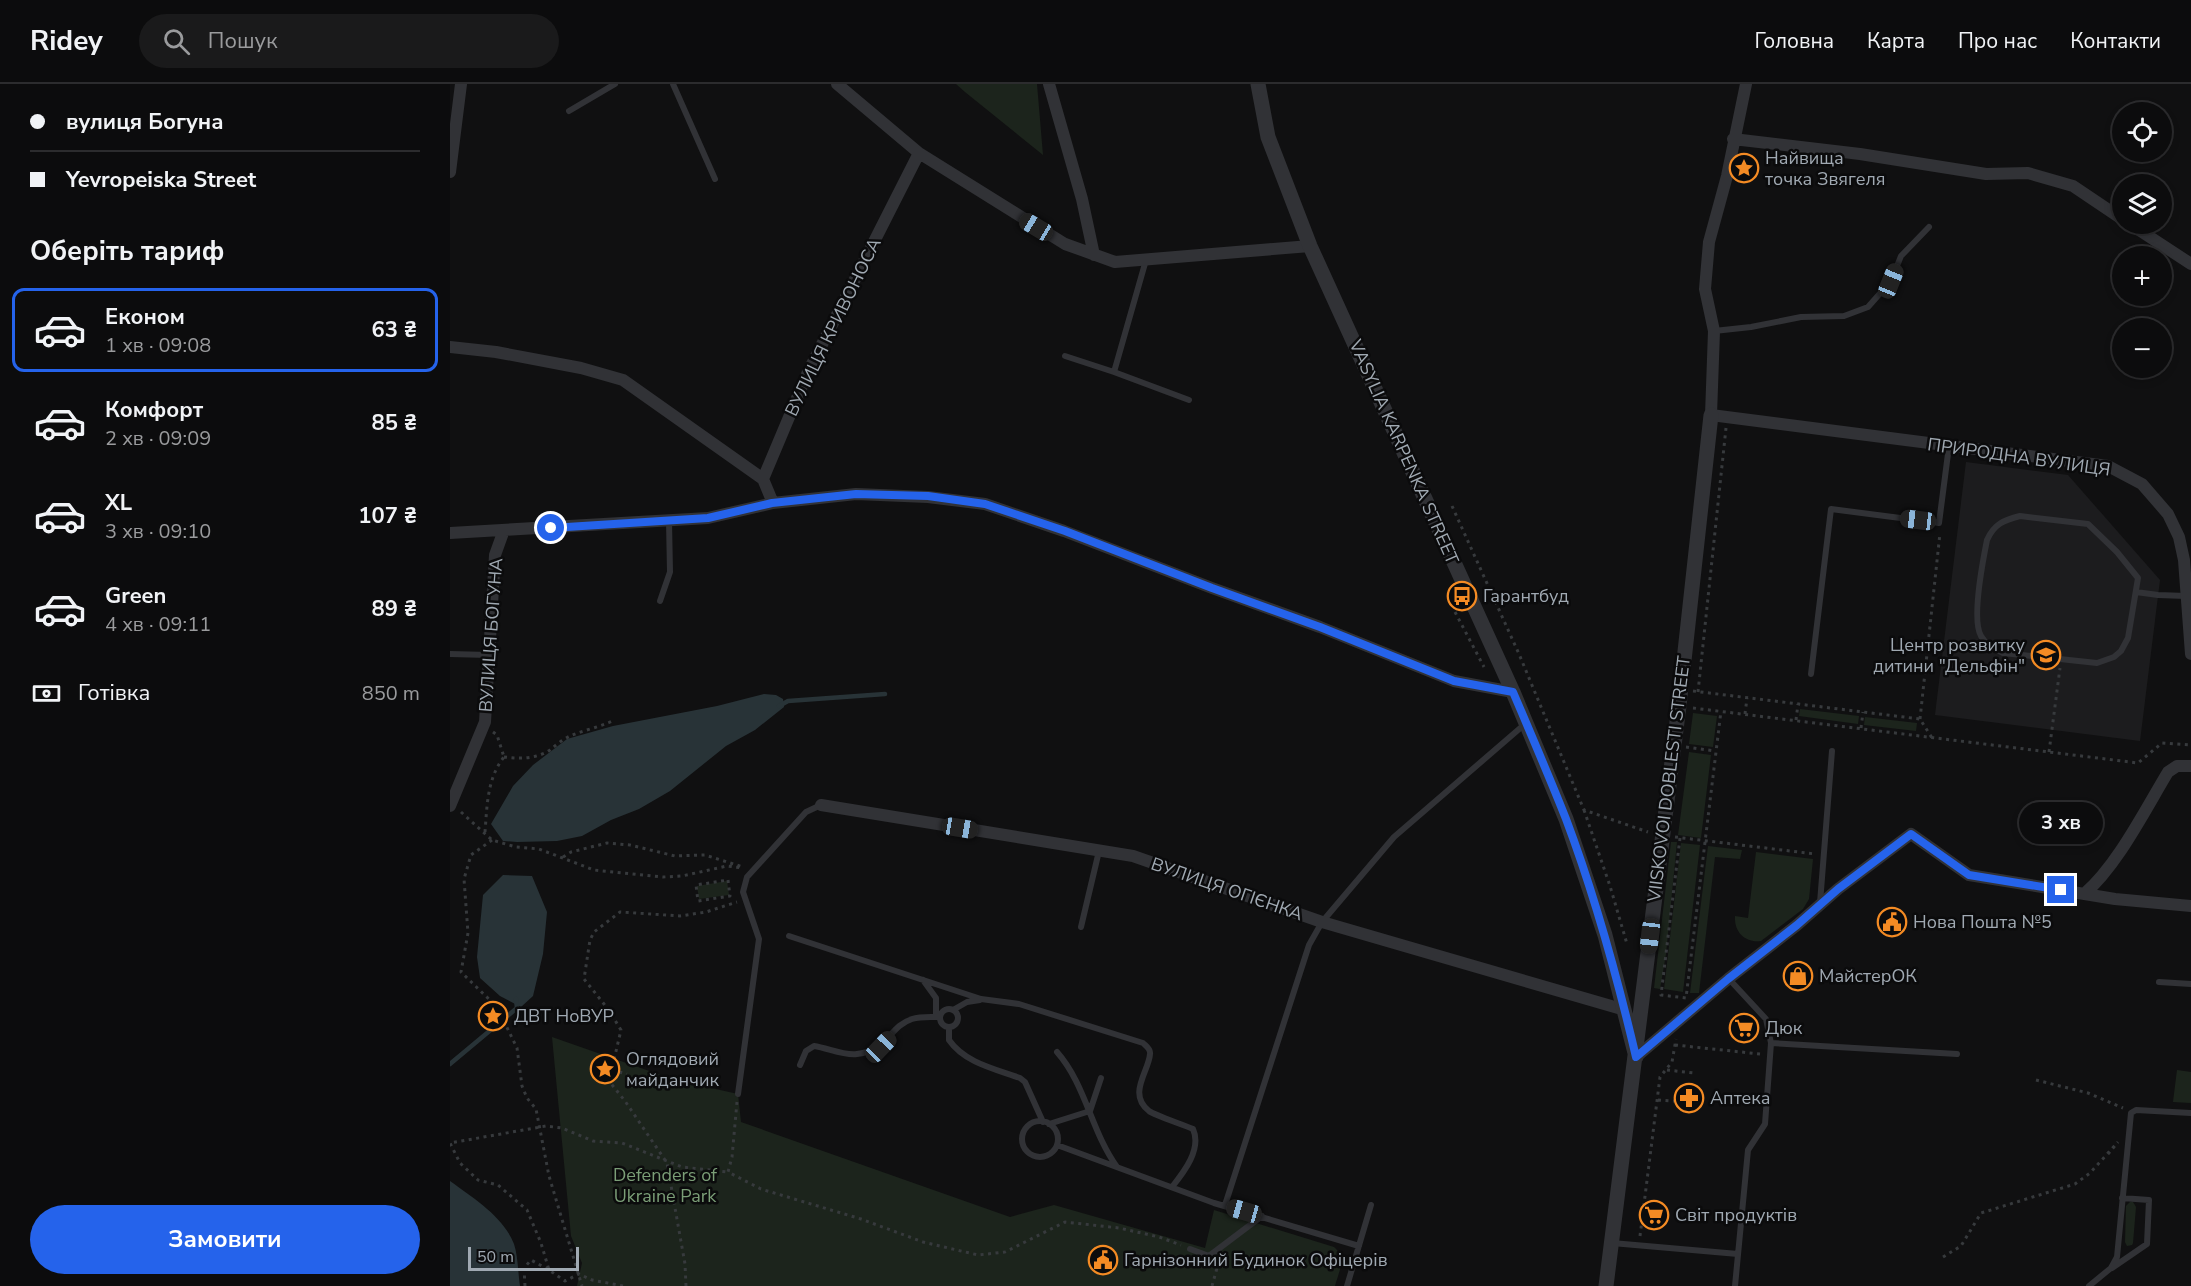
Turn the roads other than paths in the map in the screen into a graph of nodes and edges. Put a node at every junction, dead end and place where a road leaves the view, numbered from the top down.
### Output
1 (461, 84) edge
2 (615, 84) edge
3 (673, 84) edge
4 (837, 84) edge
5 (1049, 84) edge
6 (1258, 84) edge
7 (1746, 84) edge
8 (569, 111) dead end
9 (452, 125) edge
10 (1733, 139) junction
11 (919, 153) junction
12 (450, 172) edge
13 (716, 179) dead end
14 (2112, 212) edge
15 (1929, 227) dead end
16 (2145, 234) edge
17 (1310, 246) junction
18 (1094, 255) junction
19 (1146, 260) junction
20 (2191, 264) edge
21 (1714, 331) junction
22 (450, 347) edge
23 (1065, 356) dead end
24 (1114, 372) junction
25 (1189, 400) dead end
26 (1711, 415) junction
27 (1949, 446) junction
28 (763, 478) junction
29 (772, 503) junction
30 (669, 521) junction
31 (504, 530) junction
32 (450, 533) edge
33 (2136, 592) junction
34 (2186, 596) junction
35 (660, 601) dead end
36 (450, 654) edge
37 (2191, 654) edge
38 (489, 655) junction
39 (1811, 674) dead end
40 (1513, 692) junction
41 (1526, 723) junction
42 (1832, 751) dead end
43 (2191, 766) edge
44 (820, 805) joint
45 (450, 806) edge
46 (1099, 851) junction
47 (2084, 894) junction
48 (1820, 905) junction
49 (2191, 906) edge
50 (1322, 922) junction
51 (1081, 927) dead end
52 (789, 936) dead end
53 (1728, 979) junction
54 (922, 980) junction
55 (2159, 982) dead end
56 (2191, 984) edge
57 (981, 999) junction
58 (953, 1010) junction
59 (1625, 1010) junction
60 (938, 1017) junction
61 (949, 1027) junction
62 (1771, 1043) junction
63 (1057, 1052) dead end
64 (1957, 1054) dead end
65 (1636, 1057) junction
66 (800, 1065) dead end
67 (1101, 1078) dead end
68 (738, 1094) road end
69 (1089, 1111) junction
70 (2191, 1113) edge
71 (1046, 1123) junction
72 (1058, 1145) junction
73 (1117, 1167) junction
74 (1172, 1187) junction
75 (2122, 1198) junction
76 (1225, 1205) junction
77 (1371, 1205) dead end
78 (1262, 1216) junction
79 (1611, 1244) junction
80 (1359, 1246) junction
81 (1190, 1249) road end
82 (1738, 1254) junction
83 (2111, 1268) junction
84 (1347, 1286) edge
85 (1606, 1286) edge
86 (1735, 1286) edge
87 (2089, 1286) edge

1 - 9 street
2 - 8 lane
3 - 13 lane
4 - 11 street
5 - 18 street
6 - 17 street, VASYLIA KARPENKA STREET
7 - 10 street
9 - 12 street
10 - 14 street
10 - 21 street
11 - 18 street
11 - 28 street, ВУЛИЦЯ КРИВОНОСА
15 - 21 lane
16 - 20 street
17 - 19 street
17 - 40 street, VASYLIA KARPENKA STREET
18 - 19 street
19 - 24 lane
21 - 26 street
22 - 28 street
23 - 24 lane
24 - 25 lane
26 - 27 street, ПРИРОДНА ВУЛИЦЯ
26 - 65 street, VIISKOVOI DOBLESTI STREET
27 - 34 street, ПРИРОДНА ВУЛИЦЯ
27 - 39 lane
28 - 29 street
29 - 30 street, ВУЛИЦЯ БОГУНА
29 - 40 street, ВУЛИЦЯ БОГУНА
30 - 31 street, ВУЛИЦЯ БОГУНА
30 - 35 lane
31 - 32 street, ВУЛИЦЯ БОГУНА
31 - 38 street, ВУЛИЦЯ БОГУНА
33 - 33 lane
33 - 34 lane
34 - 37 street, ПРИРОДНА ВУЛИЦЯ
36 - 38 lane
38 - 45 street, ВУЛИЦЯ БОГУНА
40 - 41 street, VASYLIA KARPENKA STREET
41 - 50 lane
41 - 59 street, VASYLIA KARPENKA STREET
42 - 48 lane
43 - 47 street
44 - 46 street, ВУЛИЦЯ ОГІЄНКА
44 - 68 lane
46 - 50 street, ВУЛИЦЯ ОГІЄНКА
46 - 51 lane
47 - 48 street
47 - 49 street
48 - 53 street
50 - 59 street, ВУЛИЦЯ ОГІЄНКА
50 - 76 lane
52 - 54 lane
53 - 62 lane
53 - 65 street
54 - 57 lane
54 - 60 lane
55 - 56 lane
57 - 58 lane
57 - 74 lane
58 - 60 lane
58 - 61 lane
59 - 65 street, VASYLIA KARPENKA STREET
60 - 61 lane
60 - 66 lane
61 - 71 lane
62 - 64 lane
62 - 82 lane
63 - 69 lane
65 - 79 street, VIISKOVOI DOBLESTI STREET
67 - 69 lane
69 - 71 lane
69 - 73 lane
70 - 75 lane
71 - 72 lane
71 - 72 lane
72 - 73 lane
73 - 74 lane
74 - 76 lane
75 - 83 lane
75 - 83 lane
76 - 78 lane
77 - 80 lane
78 - 80 lane
78 - 81 lane
79 - 82 lane
79 - 85 street, VIISKOVOI DOBLESTI STREET
80 - 84 lane
82 - 86 lane
83 - 87 lane

